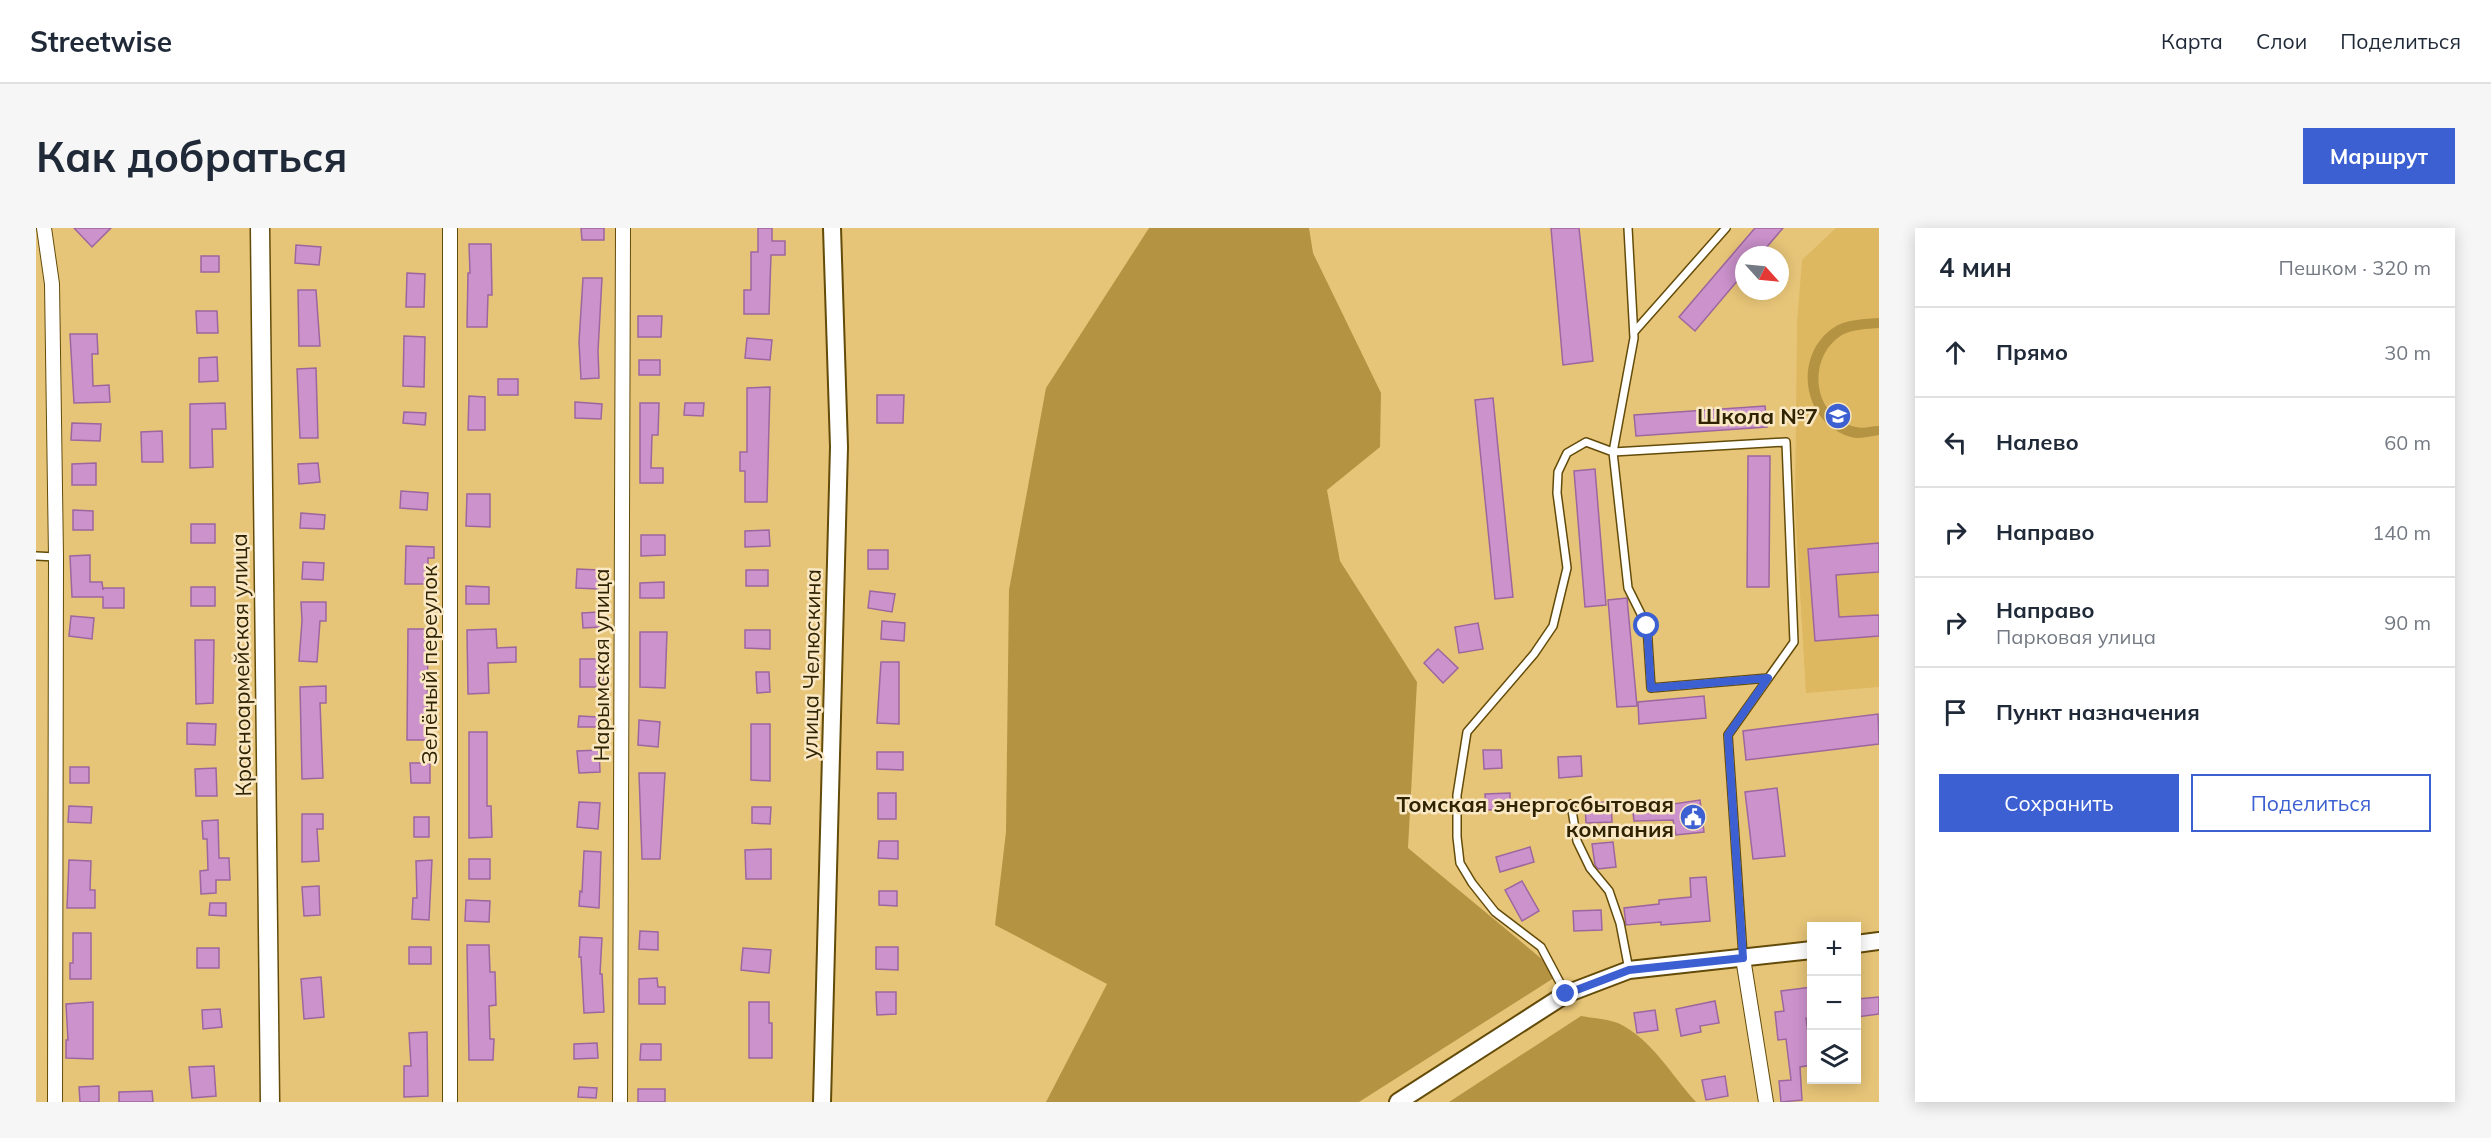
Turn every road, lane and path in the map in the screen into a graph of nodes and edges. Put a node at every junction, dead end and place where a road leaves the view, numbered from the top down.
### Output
1 (44, 228) edge
2 (260, 228) edge
3 (450, 228) edge
4 (623, 228) edge
5 (832, 228) edge
6 (1628, 228) edge
7 (1726, 228) edge
8 (1634, 332) junction
9 (1613, 452) junction
10 (36, 555) edge
11 (56, 557) junction
12 (1768, 678) junction
13 (1571, 804) dead end
14 (1879, 941) edge
15 (1861, 943) edge
16 (1807, 951) edge
17 (1743, 958) junction
18 (1629, 970) junction
19 (1566, 994) junction
20 (55, 1102) edge
21 (270, 1102) edge
22 (450, 1102) edge
23 (620, 1102) edge
24 (822, 1102) edge
25 (1398, 1102) edge
26 (1766, 1102) edge

1 - 11 street
2 - 21 main road, Красноармейская улица
3 - 22 street, Зелёный переулок
4 - 23 street, Нарымская улица
5 - 24 street, улица Челюскина
6 - 8 lane
7 - 8 lane
8 - 9 lane
9 - 12 lane
9 - 12 lane
9 - 19 lane
10 - 11 lane
11 - 20 street
12 - 17 lane
13 - 18 lane
14 - 15 street
16 - 17 street
17 - 18 street
17 - 26 street
18 - 19 street
19 - 25 street

